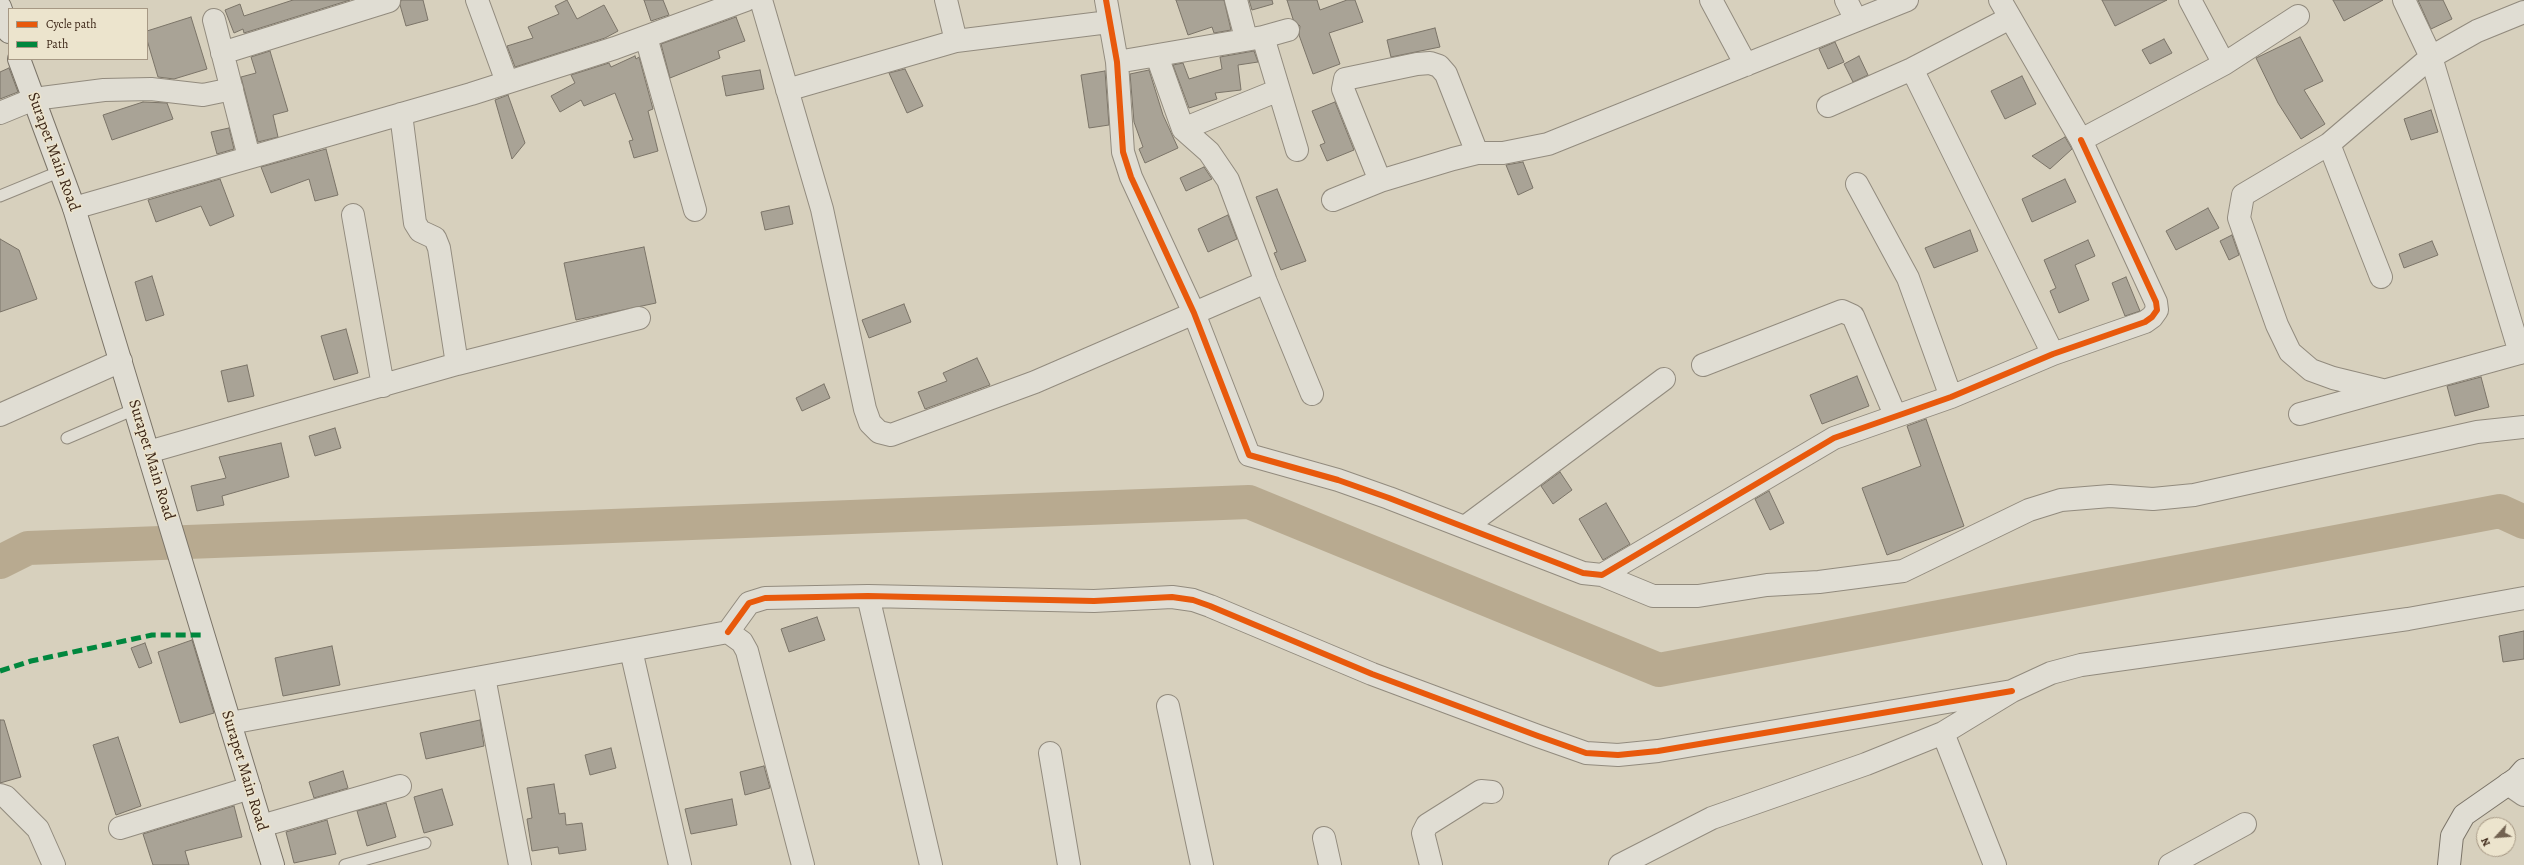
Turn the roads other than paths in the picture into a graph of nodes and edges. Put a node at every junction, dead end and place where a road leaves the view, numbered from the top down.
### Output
1 (477, 0) edge
2 (746, 0) edge
3 (761, 0) edge
4 (946, 0) edge
5 (1106, 0) edge
6 (1236, 0) edge
7 (1711, 0) edge
8 (1846, 0) edge
9 (1907, 0) edge
10 (2190, 0) edge
11 (2404, 0) edge
12 (389, 1) dead end
13 (0, 7) edge
14 (701, 8) edge
15 (2005, 9) edge
16 (2524, 12) edge
17 (2298, 16) dead end
18 (214, 20) dead end
19 (1856, 20) junction
20 (1109, 22) junction
21 (8, 29) edge
22 (1288, 30) dead end
23 (646, 37) junction
24 (1255, 38) junction
25 (956, 41) junction
26 (222, 53) junction
27 (1157, 56) junction
28 (2431, 57) junction
29 (19, 60) edge
30 (1117, 62) junction
31 (2224, 64) junction
32 (1746, 66) junction
33 (1912, 69) junction
34 (507, 82) junction
35 (232, 89) junction
36 (787, 90) junction
37 (1279, 90) junction
38 (34, 99) junction
39 (1828, 106) dead end
40 (0, 113) edge
41 (401, 114) junction
42 (1183, 129) junction
43 (2081, 140) junction
44 (2329, 144) junction
45 (1297, 150) dead end
46 (1477, 153) junction
47 (249, 157) junction
48 (61, 171) junction
49 (1380, 181) junction
50 (1857, 184) dead end
51 (0, 196) edge
52 (1333, 200) dead end
53 (74, 208) junction
54 (695, 210) dead end
55 (354, 215) dead end
56 (2381, 277) dead end
57 (1266, 282) junction
58 (1194, 313) junction
59 (639, 318) dead end
60 (2522, 353) edge
61 (2053, 354) junction
62 (120, 360) junction
63 (456, 364) junction
64 (1703, 365) dead end
65 (1664, 379) dead end
66 (383, 386) junction
67 (2382, 390) junction
68 (1312, 394) dead end
69 (1951, 397) junction
70 (135, 409) junction
71 (2300, 414) dead end
72 (0, 415) edge
73 (1896, 415) junction
74 (2524, 427) edge
75 (67, 438) dead end
76 (148, 452) junction
77 (1464, 526) junction
78 (1602, 575) junction
79 (868, 596) junction
80 (2524, 598) edge
81 (728, 632) junction
82 (631, 650) junction
83 (484, 677) junction
84 (2012, 691) junction
85 (1168, 706) dead end
86 (230, 723) junction
87 (1943, 732) junction
88 (1050, 753) dead end
89 (2524, 770) edge
90 (400, 786) dead end
91 (250, 788) junction
92 (2516, 789) edge
93 (1492, 792) dead end
94 (0, 795) edge
95 (2246, 824) dead end
96 (261, 826) junction
97 (120, 828) dead end
98 (1324, 838) dead end
99 (425, 843) dead end
100 (54, 865) edge
101 (273, 865) edge
102 (345, 865) edge
103 (520, 865) edge
104 (680, 865) edge
105 (803, 865) edge
106 (931, 865) edge
107 (1069, 865) edge
108 (1202, 865) edge
109 (1330, 865) edge
110 (1432, 865) edge
111 (1620, 865) edge
112 (1995, 865) edge
113 (2170, 865) edge
114 (2449, 865) edge

1 - 34 street
2 - 14 street
3 - 36 street
4 - 25 street
5 - 20 street
6 - 24 street
7 - 32 street
8 - 19 street
9 - 19 street
10 - 31 street
11 - 28 street
12 - 26 street
13 - 21 street
14 - 23 street
15 - 33 street
15 - 43 street
16 - 28 street
17 - 31 street
18 - 26 street
19 - 32 street
20 - 25 street
20 - 30 street
22 - 24 street
23 - 34 street
23 - 54 street
24 - 27 street
24 - 37 street
25 - 36 street
26 - 35 street
27 - 30 street
27 - 42 street
28 - 44 street
28 - 60 street
29 - 38 street, Surapet Main Road
30 - 58 street
31 - 43 street
32 - 46 street
33 - 39 street
33 - 61 street
34 - 41 street
35 - 38 street
35 - 47 street
36 - 58 street
37 - 42 street
37 - 45 street
38 - 40 street
38 - 48 street, Surapet Main Road
41 - 47 street
41 - 63 street
42 - 57 street
43 - 61 street
44 - 56 street
44 - 67 street
46 - 49 street
46 - 49 street
47 - 53 street
48 - 51 lane
48 - 53 street, Surapet Main Road
49 - 52 street
50 - 69 street
53 - 62 street, Surapet Main Road
55 - 66 street
57 - 58 street
57 - 68 street
58 - 77 street
59 - 63 street
60 - 67 street
61 - 69 street
62 - 70 street, Surapet Main Road
62 - 72 street
63 - 66 street
64 - 73 street
65 - 77 street
66 - 76 street
67 - 71 street
69 - 73 street
70 - 75 lane
70 - 76 street, Surapet Main Road
73 - 78 street
74 - 78 street
76 - 86 street, Surapet Main Road
77 - 78 street
79 - 81 street
79 - 84 street
79 - 106 street
80 - 84 street
81 - 82 street
81 - 105 street
82 - 83 street
82 - 104 street
83 - 86 street
83 - 103 street
84 - 87 street
85 - 108 street
86 - 91 street, Surapet Main Road
87 - 111 street
87 - 112 street
88 - 107 street
89 - 92 street
90 - 96 street
91 - 96 street, Surapet Main Road
91 - 97 street
92 - 114 street
93 - 110 street
94 - 100 street
95 - 113 street
96 - 101 street, Surapet Main Road
98 - 109 street
99 - 102 lane

